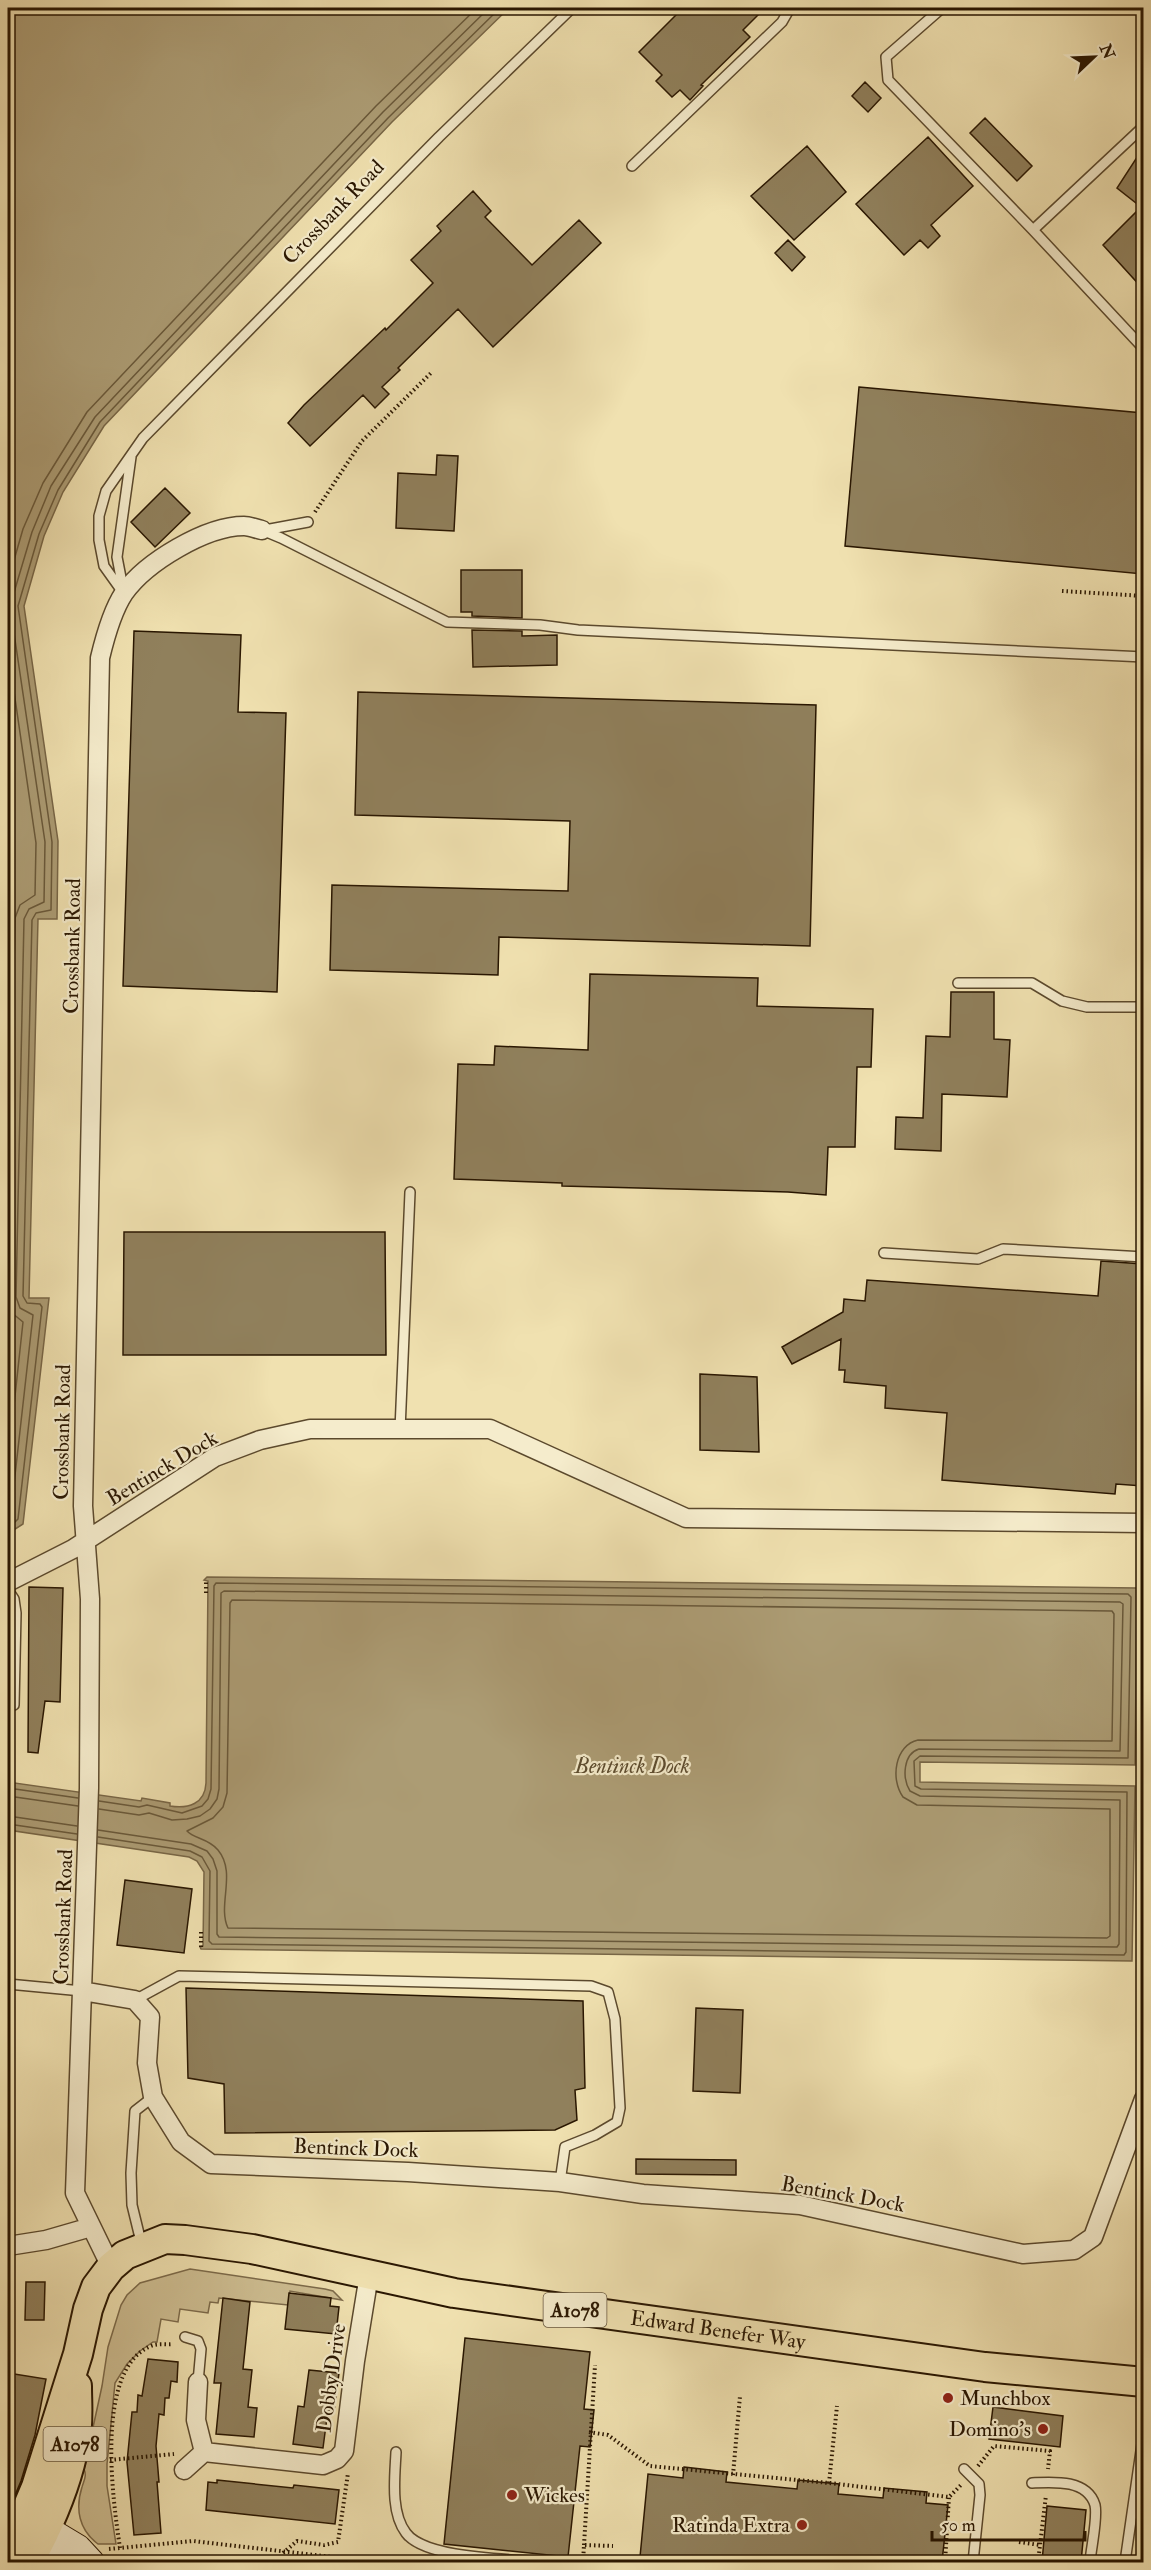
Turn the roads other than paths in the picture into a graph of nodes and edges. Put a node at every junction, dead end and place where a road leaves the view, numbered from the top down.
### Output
1 (572, 8) edge
2 (790, 8) edge
3 (942, 8) edge
4 (1143, 126) edge
5 (633, 166) dead end
6 (1033, 230) junction
7 (1143, 349) edge
8 (131, 453) junction
9 (308, 522) road end
10 (262, 530) junction
11 (124, 594) junction
12 (1143, 657) edge
13 (958, 983) dead end
14 (1143, 1007) edge
15 (410, 1192) dead end
16 (884, 1253) dead end
17 (1143, 1257) edge
18 (400, 1430) junction
19 (1143, 1523) edge
20 (86, 1541) junction
21 (8, 1582) edge
22 (8, 1590) edge
23 (14, 1705) dead end
24 (8, 1984) edge
25 (82, 1991) junction
26 (135, 2000) junction
27 (153, 2097) junction
28 (1143, 2099) edge
29 (560, 2182) junction
30 (91, 2227) junction
31 (8, 2247) edge
32 (142, 2247) junction
33 (111, 2267) junction
34 (369, 2275) junction
35 (185, 2337) road end
36 (198, 2382) joint
37 (1143, 2382) edge
38 (1143, 2430) edge
39 (204, 2452) junction
40 (396, 2452) dead end
41 (184, 2470) dead end
42 (967, 2471) road end
43 (1032, 2483) dead end
44 (30, 2545) edge
45 (84, 2555) edge
46 (542, 2562) edge
47 (973, 2562) edge
48 (1090, 2562) edge
49 (1125, 2562) edge

1 - 8 lane, Crossbank Road
2 - 5 lane
3 - 6 lane
4 - 6 lane
6 - 7 lane
8 - 11 lane
8 - 11 lane, Crossbank Road
9 - 10 lane
10 - 11 street, Crossbank Road
10 - 12 lane
11 - 20 street, Crossbank Road
13 - 14 lane
15 - 18 lane
16 - 17 lane
18 - 19 street, Bentinck Dock
18 - 20 street, Bentinck Dock
20 - 21 street, Bentinck Dock
20 - 25 street, Crossbank Road
22 - 23 lane
24 - 25 lane
25 - 26 street
25 - 30 street, Crossbank Road
26 - 27 street, Bentinck Dock
26 - 29 lane
27 - 29 street, Bentinck Dock
27 - 32 lane
28 - 29 street, Bentinck Dock
30 - 31 street
30 - 33 street, Crossbank Road
32 - 33 main road, Edward Benefer Way / A1078
32 - 34 main road, Edward Benefer Way / A1078
33 - 44 main road, Edward Benefer Way / A1078
34 - 37 main road, Edward Benefer Way / A1078
34 - 39 street, Dobby Drive
35 - 36 lane
36 - 39 street
38 - 49 lane
39 - 41 street
40 - 46 lane
42 - 47 lane
43 - 48 lane
44 - 45 street

